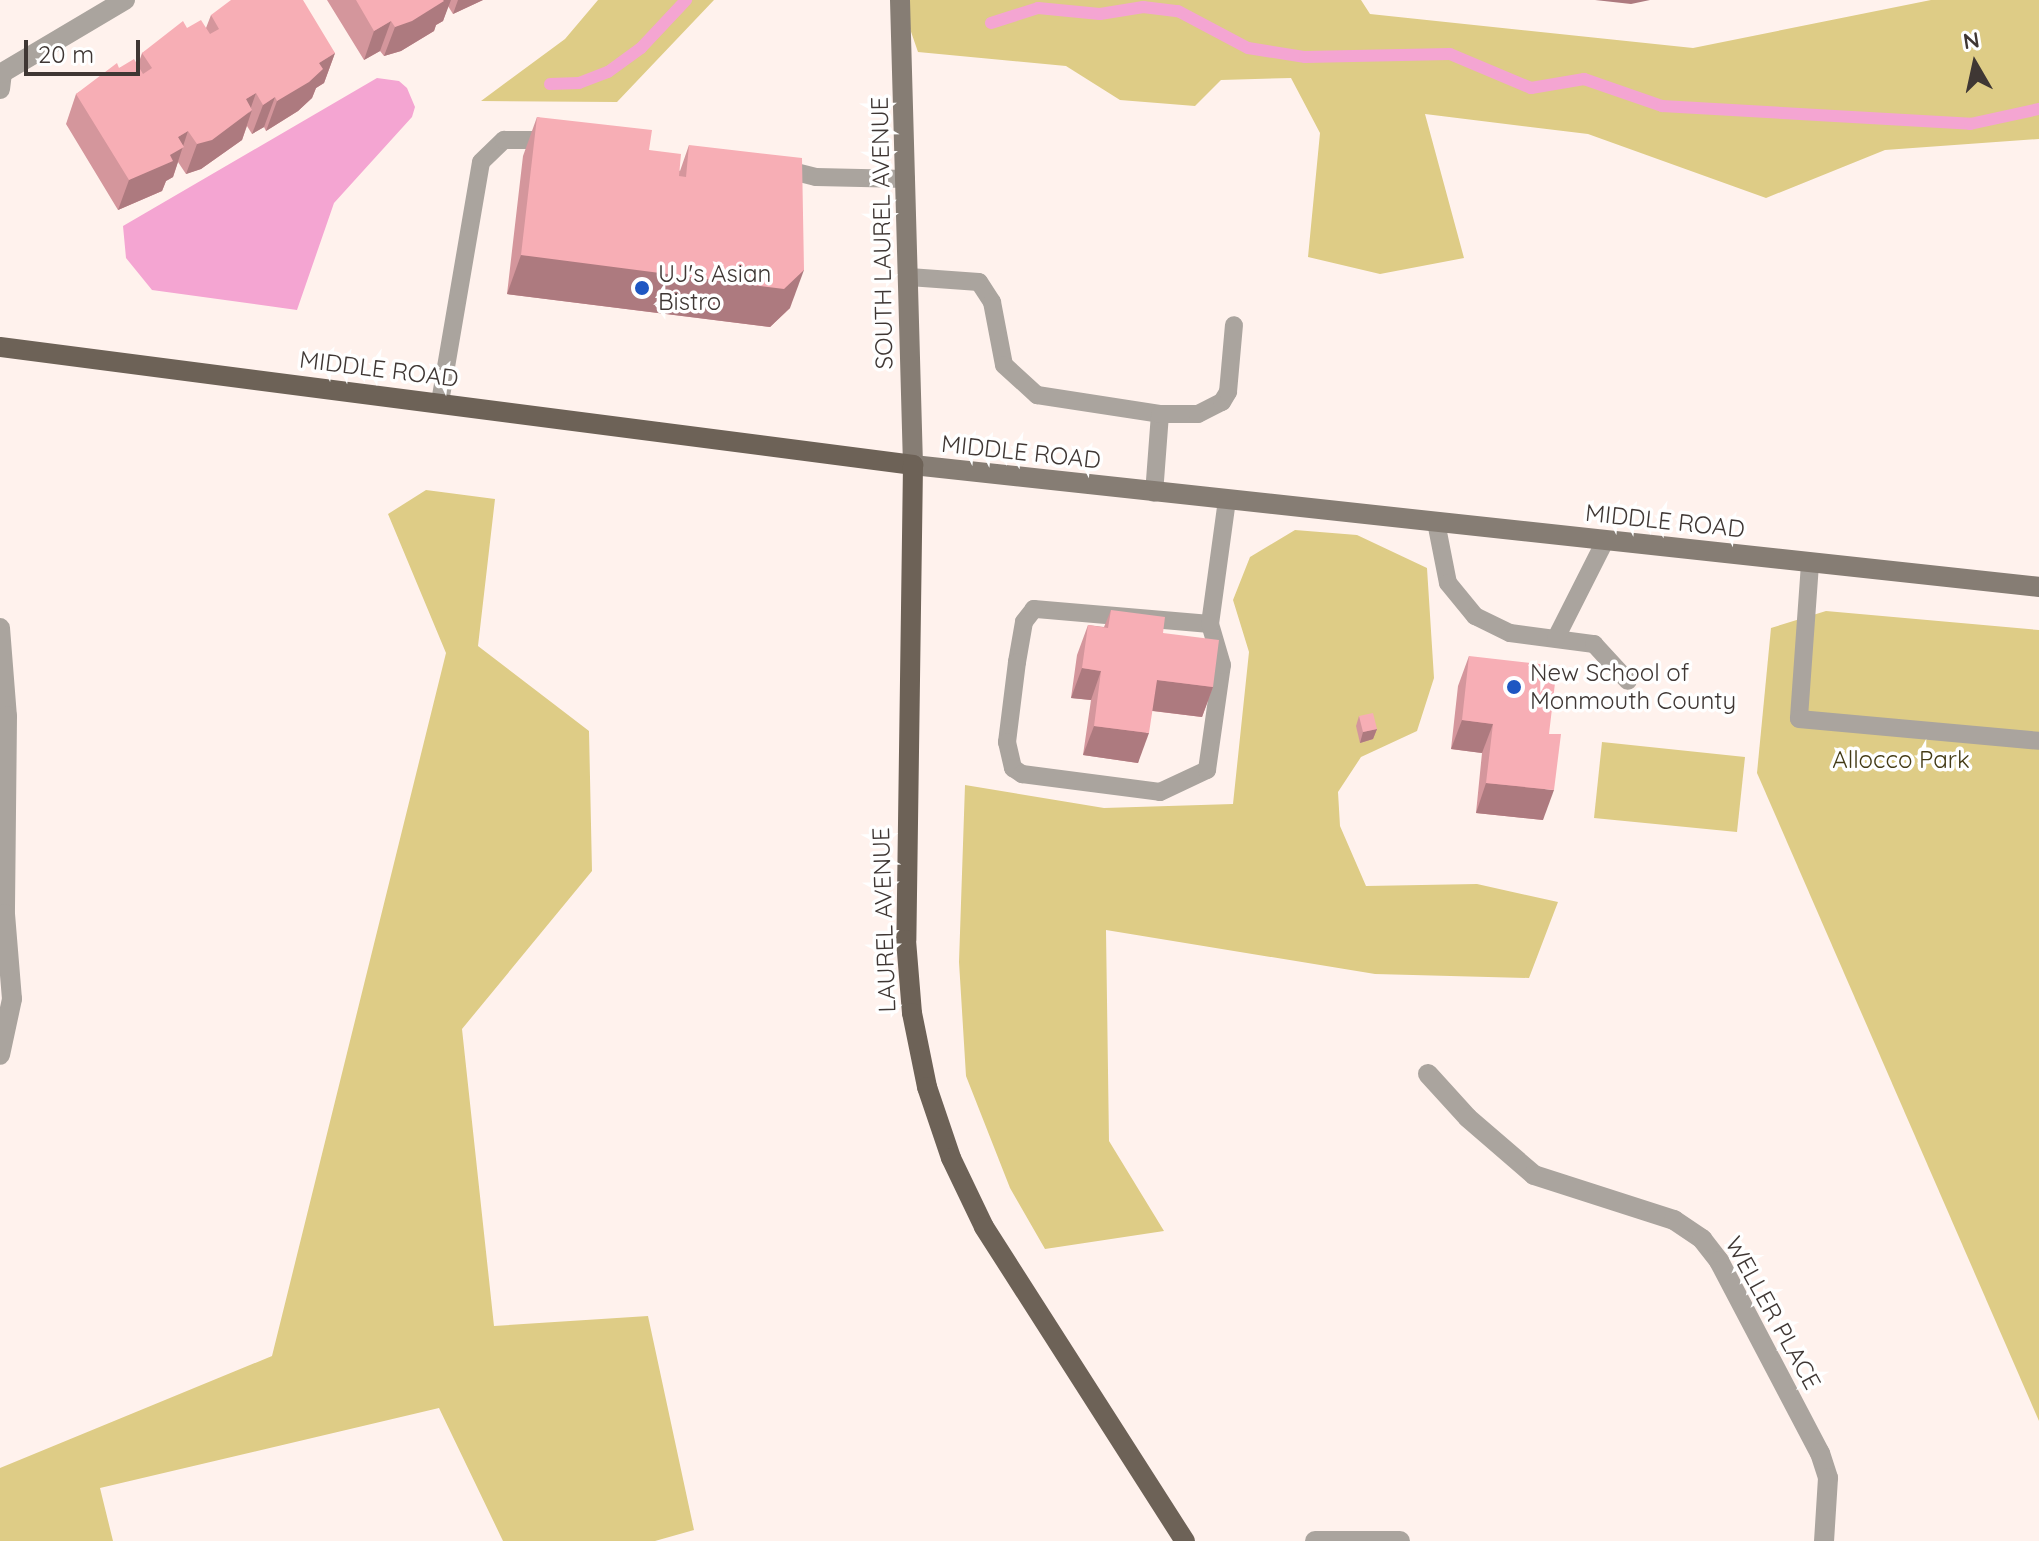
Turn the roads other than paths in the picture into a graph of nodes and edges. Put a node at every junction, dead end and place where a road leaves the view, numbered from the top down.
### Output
1 (125, 0) edge
2 (900, 0) edge
3 (0, 89) edge
4 (571, 143) edge
5 (756, 164) edge
6 (906, 179) junction
7 (909, 277) junction
8 (1234, 325) dead end
9 (0, 347) edge
10 (440, 402) junction
11 (1160, 414) junction
12 (913, 465) junction
13 (1154, 493) junction
14 (1227, 500) junction
15 (1436, 522) junction
16 (1605, 541) junction
17 (1810, 564) junction
18 (2039, 587) edge
19 (1210, 624) junction
20 (0, 628) edge
21 (1556, 638) junction
22 (1628, 681) dead end
23 (2039, 741) edge
24 (3, 914) edge
25 (0, 1055) edge
26 (1428, 1074) dead end
27 (1185, 1541) edge
28 (1315, 1541) edge
29 (1400, 1541) edge
30 (1824, 1541) edge

1 - 3 street
2 - 6 street, SOUTH LAUREL AVENUE
4 - 10 lane
5 - 6 lane
6 - 7 street, SOUTH LAUREL AVENUE
7 - 11 lane
7 - 12 street, SOUTH LAUREL AVENUE
8 - 11 lane
9 - 10 main road, MIDDLE ROAD
10 - 12 main road, MIDDLE ROAD
11 - 13 lane
12 - 13 street, MIDDLE ROAD
12 - 27 main road, LAUREL AVENUE
13 - 14 street, MIDDLE ROAD
14 - 15 street, MIDDLE ROAD
14 - 19 lane
15 - 16 street, MIDDLE ROAD
15 - 21 lane
16 - 17 street, MIDDLE ROAD
16 - 21 lane
17 - 18 street, MIDDLE ROAD
17 - 23 lane
19 - 19 lane
20 - 24 street
21 - 22 lane
24 - 25 street
26 - 30 street, WELLER PLACE
28 - 29 street

